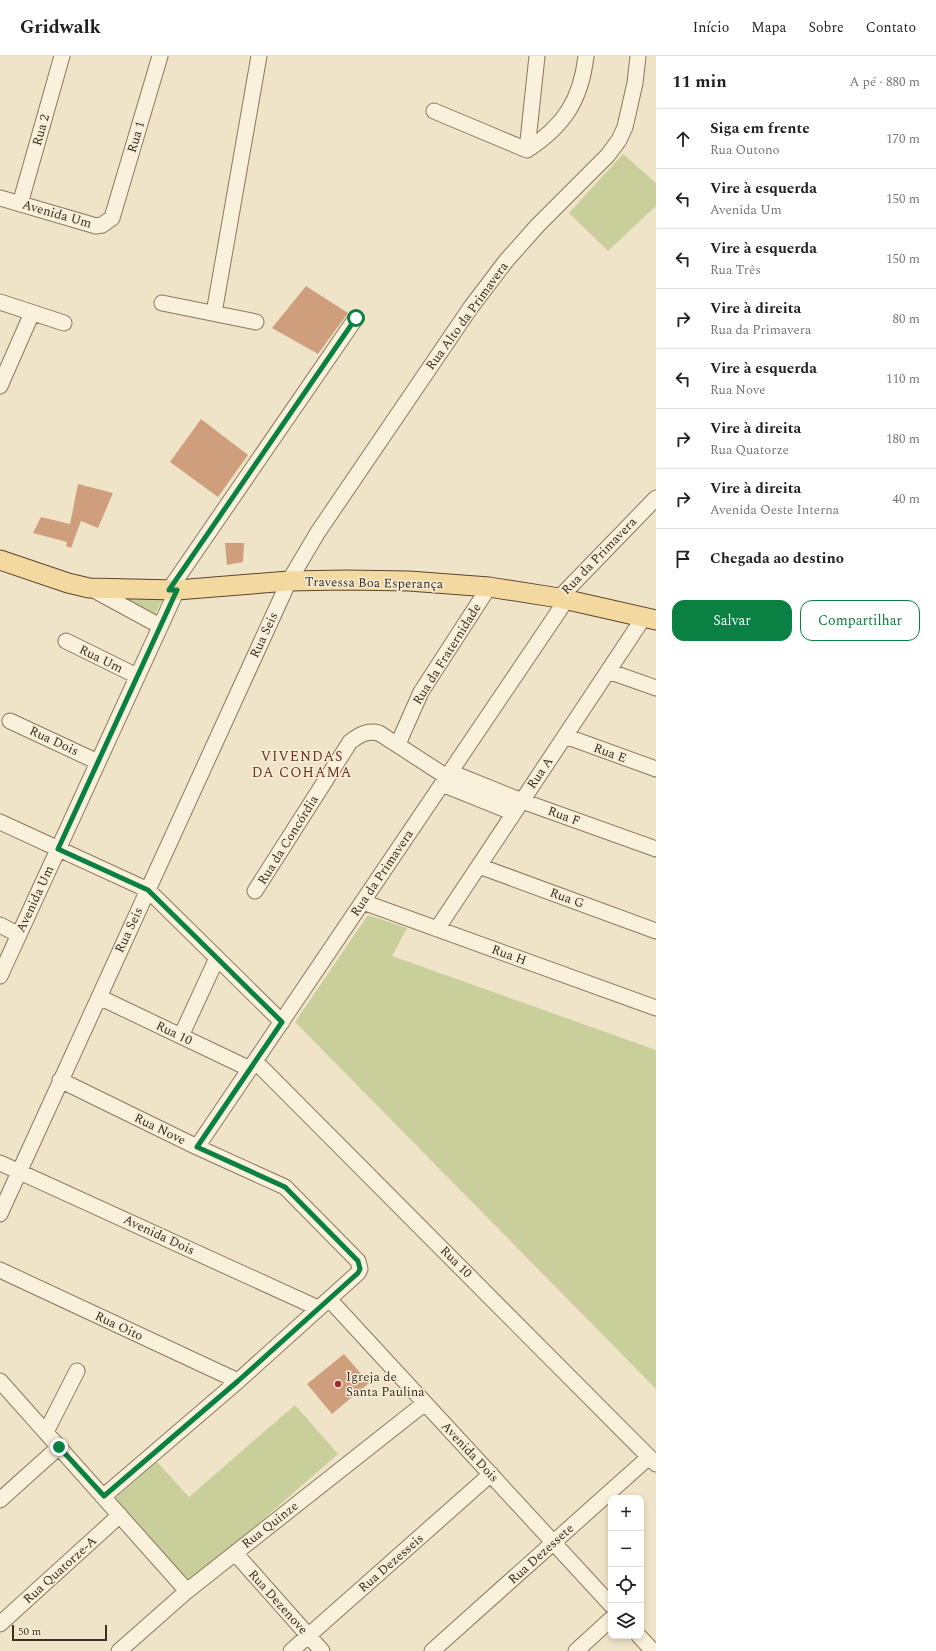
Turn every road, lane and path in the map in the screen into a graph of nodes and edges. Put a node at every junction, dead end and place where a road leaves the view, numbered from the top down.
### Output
1 (62, 56) edge
2 (160, 56) edge
3 (258, 56) edge
4 (537, 56) edge
5 (586, 56) edge
6 (638, 56) edge
7 (434, 110) dead end
8 (527, 150) junction
9 (0, 198) edge
10 (20, 204) junction
11 (112, 218) joint
12 (0, 302) edge
13 (162, 303) dead end
14 (32, 313) junction
15 (214, 313) junction
16 (356, 318) dead end
17 (256, 322) dead end
18 (64, 323) dead end
19 (0, 386) edge
20 (656, 498) edge
21 (0, 560) edge
22 (289, 581) junction
23 (89, 588) junction
24 (489, 588) junction
25 (173, 590) junction
26 (563, 598) junction
27 (650, 619) edge
28 (160, 626) junction
29 (66, 641) dead end
30 (608, 671) junction
31 (137, 676) junction
32 (656, 688) edge
33 (10, 721) dead end
34 (565, 736) junction
35 (398, 744) junction
36 (98, 762) junction
37 (656, 769) edge
38 (446, 778) junction
39 (518, 807) junction
40 (0, 822) edge
41 (58, 849) junction
42 (656, 849) edge
43 (479, 866) junction
44 (148, 890) junction
45 (255, 891) dead end
46 (362, 902) junction
47 (0, 925) edge
48 (437, 929) junction
49 (656, 931) edge
50 (19, 935) junction
51 (217, 958) junction
52 (0, 976) edge
53 (99, 997) junction
54 (656, 1008) edge
55 (282, 1022) junction
56 (181, 1036) junction
57 (252, 1065) junction
58 (60, 1080) junction
59 (197, 1147) junction
60 (0, 1162) edge
61 (19, 1171) junction
62 (0, 1214) edge
63 (0, 1270) edge
64 (324, 1304) junction
65 (77, 1371) dead end
66 (238, 1381) junction
67 (3, 1389) edge
68 (425, 1403) junction
69 (46, 1432) junction
70 (59, 1447) junction
71 (652, 1460) edge
72 (490, 1474) junction
73 (104, 1496) junction
74 (1, 1497) edge
75 (120, 1515) junction
76 (554, 1543) junction
77 (235, 1553) junction
78 (187, 1591) junction
79 (609, 1603) edge
80 (608, 1622) edge
81 (0, 1624) edge
82 (308, 1636) junction
83 (642, 1639) edge
84 (119, 1651) edge
85 (291, 1651) edge
86 (322, 1651) edge
87 (432, 1651) edge
88 (576, 1651) edge
89 (653, 1651) edge

1 - 10 street, Rua 2
2 - 11 street, Rua 1
3 - 15 street
4 - 8 street
5 - 8 street
6 - 22 street, Rua Alto da Primavera
7 - 8 street
9 - 10 street, Avenida Um
10 - 11 street, Avenida Um
12 - 14 street
13 - 15 street
14 - 18 street
14 - 19 street
15 - 17 street
16 - 25 street, Avenida Um
20 - 26 street, Rua da Primavera
21 - 23 main road, Travessa Boa Esperança
22 - 24 main road, Travessa Boa Esperança
22 - 25 main road, Travessa Boa Esperança
22 - 44 street, Rua Seis
23 - 25 main road, Travessa Boa Esperança
23 - 28 street
24 - 26 main road, Travessa Boa Esperança
24 - 35 street, Rua da Fraternidade
25 - 28 street, Avenida Um
26 - 27 main road, Travessa Boa Esperança
26 - 38 street, Rua da Primavera
27 - 30 street, Rua A
28 - 31 street, Avenida Um
29 - 31 street, Rua Um
30 - 32 street
30 - 34 street, Rua A
31 - 36 street, Avenida Um
33 - 36 street, Rua Dois
34 - 37 street, Rua E
34 - 39 street, Rua A
35 - 38 street, Rua da Concórdia
35 - 45 street, Rua da Concórdia
36 - 41 street, Avenida Um
38 - 39 street, Rua F
38 - 46 street, Rua da Primavera
39 - 42 street, Rua F
39 - 43 street, Rua A
40 - 41 street
41 - 44 street
41 - 50 street, Avenida Um
43 - 48 street, Rua A
43 - 49 street, Rua G
44 - 51 street
44 - 53 street, Rua Seis
46 - 48 street, Rua H
46 - 55 street, Rua da Primavera
47 - 50 street
48 - 54 street, Rua H
50 - 52 street, Avenida Um
51 - 55 street
51 - 56 street
53 - 56 street, Rua 10
53 - 58 street, Rua Seis
55 - 57 street, Rua da Primavera
56 - 57 street, Rua 10
57 - 59 street, Rua da Primavera
57 - 71 street, Rua 10
58 - 59 street, Rua Nove
58 - 61 street, Rua Seis
59 - 64 street, Rua Nove
60 - 61 street, Avenida Dois
61 - 62 street, Rua Seis
61 - 64 street, Avenida Dois
63 - 66 street, Rua Oito
64 - 66 street
64 - 68 street, Avenida Dois
65 - 69 street
66 - 73 street
67 - 69 street
68 - 72 street, Avenida Dois
68 - 77 street, Rua Quinze
69 - 70 street
70 - 73 street
70 - 74 street
71 - 76 street, Rua Dezessete
72 - 76 street, Avenida Dois
72 - 82 street, Rua Dezesseis
73 - 75 street
75 - 78 street
75 - 81 street, Rua Quatorze-A
76 - 79 street, Avenida Dois
76 - 87 street, Rua Dezessete
77 - 78 street, Rua Quinze
77 - 82 street, Rua Dezenove
78 - 84 street, Rua Quinze
80 - 88 street
82 - 85 street, Rua Dezesseis
82 - 86 street, Rua Dezenove
83 - 89 street

